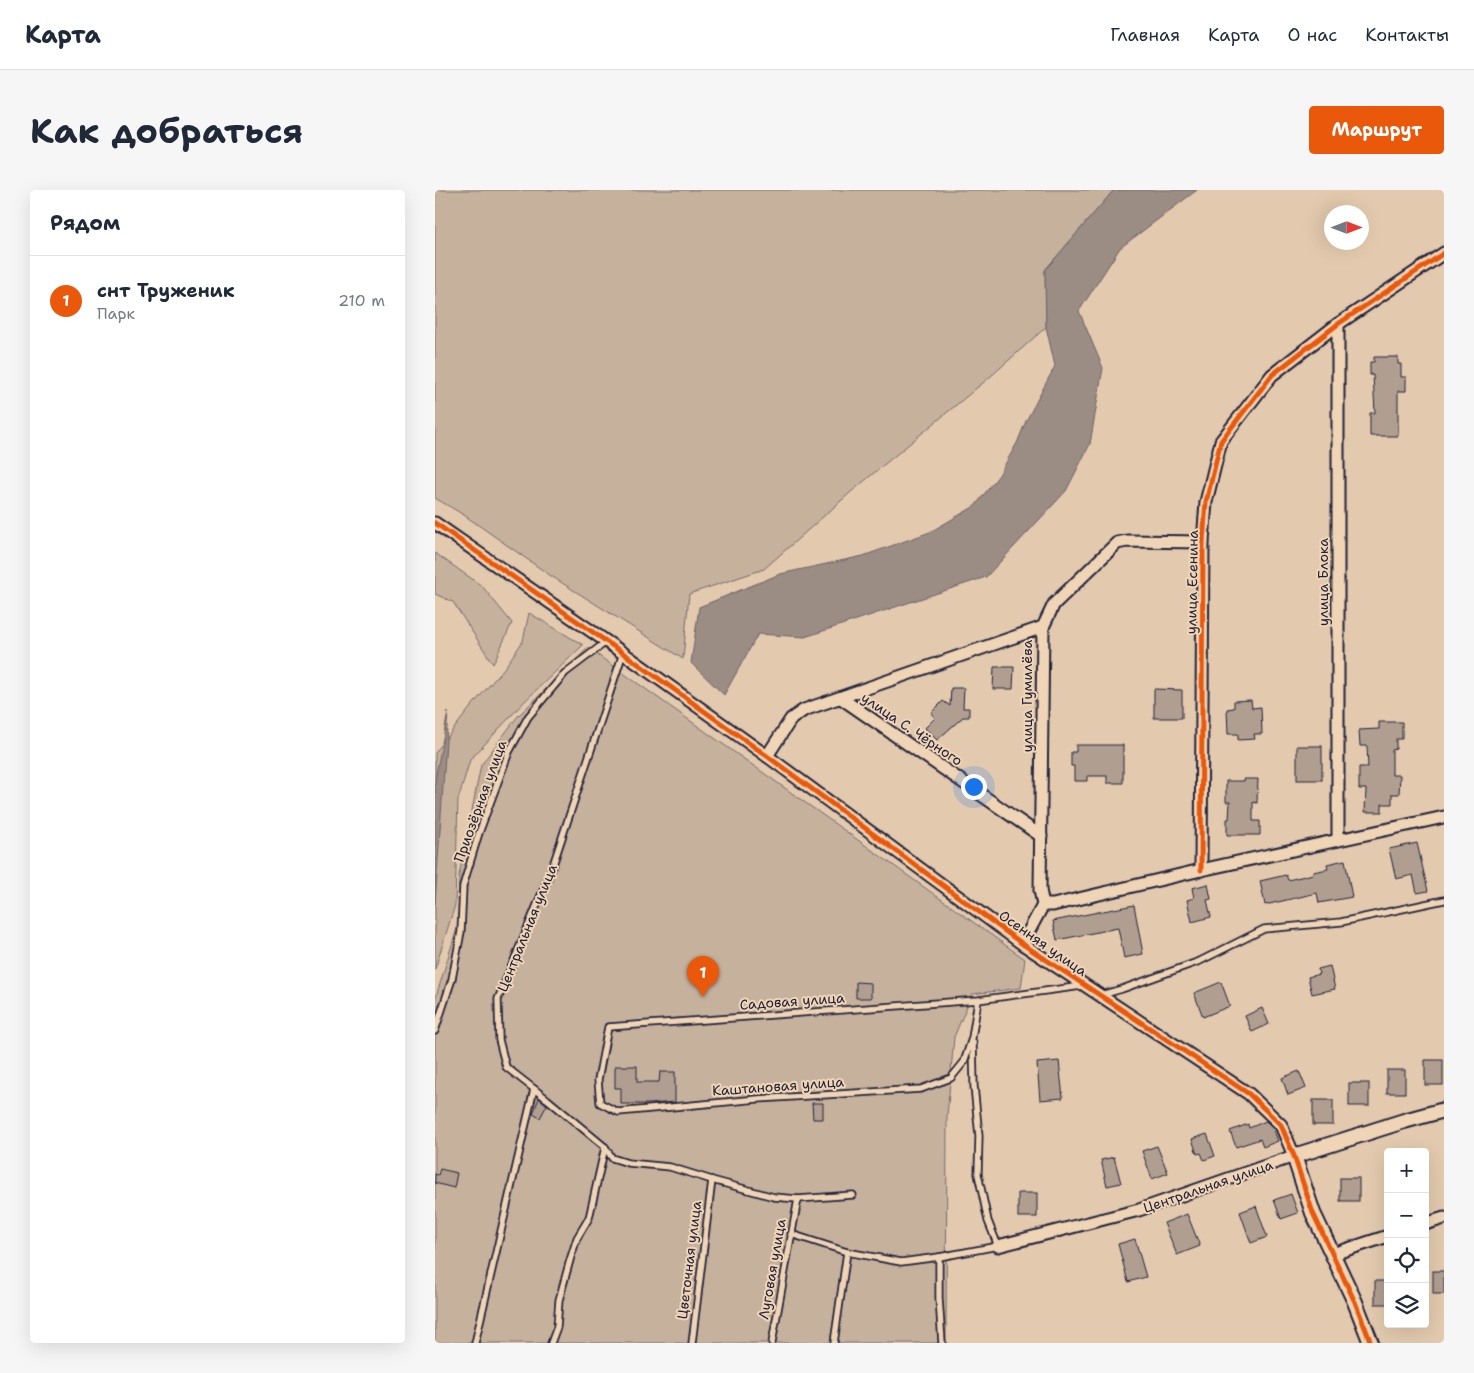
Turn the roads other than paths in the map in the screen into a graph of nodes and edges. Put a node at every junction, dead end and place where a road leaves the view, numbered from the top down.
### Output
1 (1444, 253) edge
2 (1338, 324) junction
3 (435, 523) edge
4 (1203, 542) junction
5 (1043, 627) junction
6 (606, 642) junction
7 (623, 653) junction
8 (841, 698) junction
9 (767, 756) junction
10 (1444, 817) edge
11 (1041, 836) junction
12 (1338, 840) junction
13 (1201, 870) junction
14 (1444, 900) edge
15 (1043, 905) junction
16 (1024, 945) junction
17 (1084, 985) junction
18 (1099, 995) junction
19 (978, 1000) junction
20 (608, 1027) joint
21 (435, 1031) edge
22 (972, 1038) junction
23 (534, 1089) junction
24 (1444, 1110) edge
25 (605, 1147) junction
26 (1294, 1156) junction
27 (712, 1180) junction
28 (853, 1195) dead end
29 (798, 1199) junction
30 (1444, 1218) edge
31 (1429, 1223) edge
32 (791, 1234) junction
33 (1384, 1237) edge
34 (997, 1246) junction
35 (847, 1252) junction
36 (1333, 1254) junction
37 (939, 1257) junction
38 (475, 1343) edge
39 (551, 1343) edge
40 (692, 1343) edge
41 (772, 1343) edge
42 (834, 1343) edge
43 (942, 1343) edge
44 (1371, 1343) edge

1 - 2 street, улица Есенина
2 - 4 street, улица Есенина
2 - 12 street, улица Блока
3 - 6 street, Осенняя улица
4 - 5 street, улица Гумилёва
4 - 13 street, улица Есенина
5 - 8 street
5 - 11 street, улица Гумилёва
6 - 7 street, Осенняя улица
6 - 21 lane, Приозёрная улица
7 - 9 street, Осенняя улица
7 - 23 lane, Центральная улица
8 - 9 street
8 - 11 street, улица С. Чёрного
9 - 16 street, Осенняя улица
10 - 12 street
11 - 15 street, улица Гумилёва
12 - 13 street
13 - 15 street
14 - 18 lane
15 - 16 street
16 - 17 street, Осенняя улица
17 - 18 street, Осенняя улица
17 - 19 lane, Осенняя улица
18 - 26 street, Осенняя улица
19 - 20 lane, Садовая улица
19 - 22 lane, Каштановая улица
20 - 22 lane, Каштановая улица
22 - 34 lane
23 - 25 lane, Центральная улица
23 - 38 lane
24 - 26 street, Центральная улица
25 - 27 lane, Центральная улица
25 - 39 lane
26 - 34 street, Центральная улица
26 - 36 street
27 - 29 lane, Центральная улица
27 - 40 lane, Цветочная улица
28 - 29 lane, Центральная улица
29 - 32 lane, Луговая улица
30 - 31 street
32 - 35 lane
32 - 41 lane, Луговая улица
33 - 36 street
34 - 37 lane
35 - 37 lane
35 - 42 lane
36 - 44 street
37 - 43 lane

